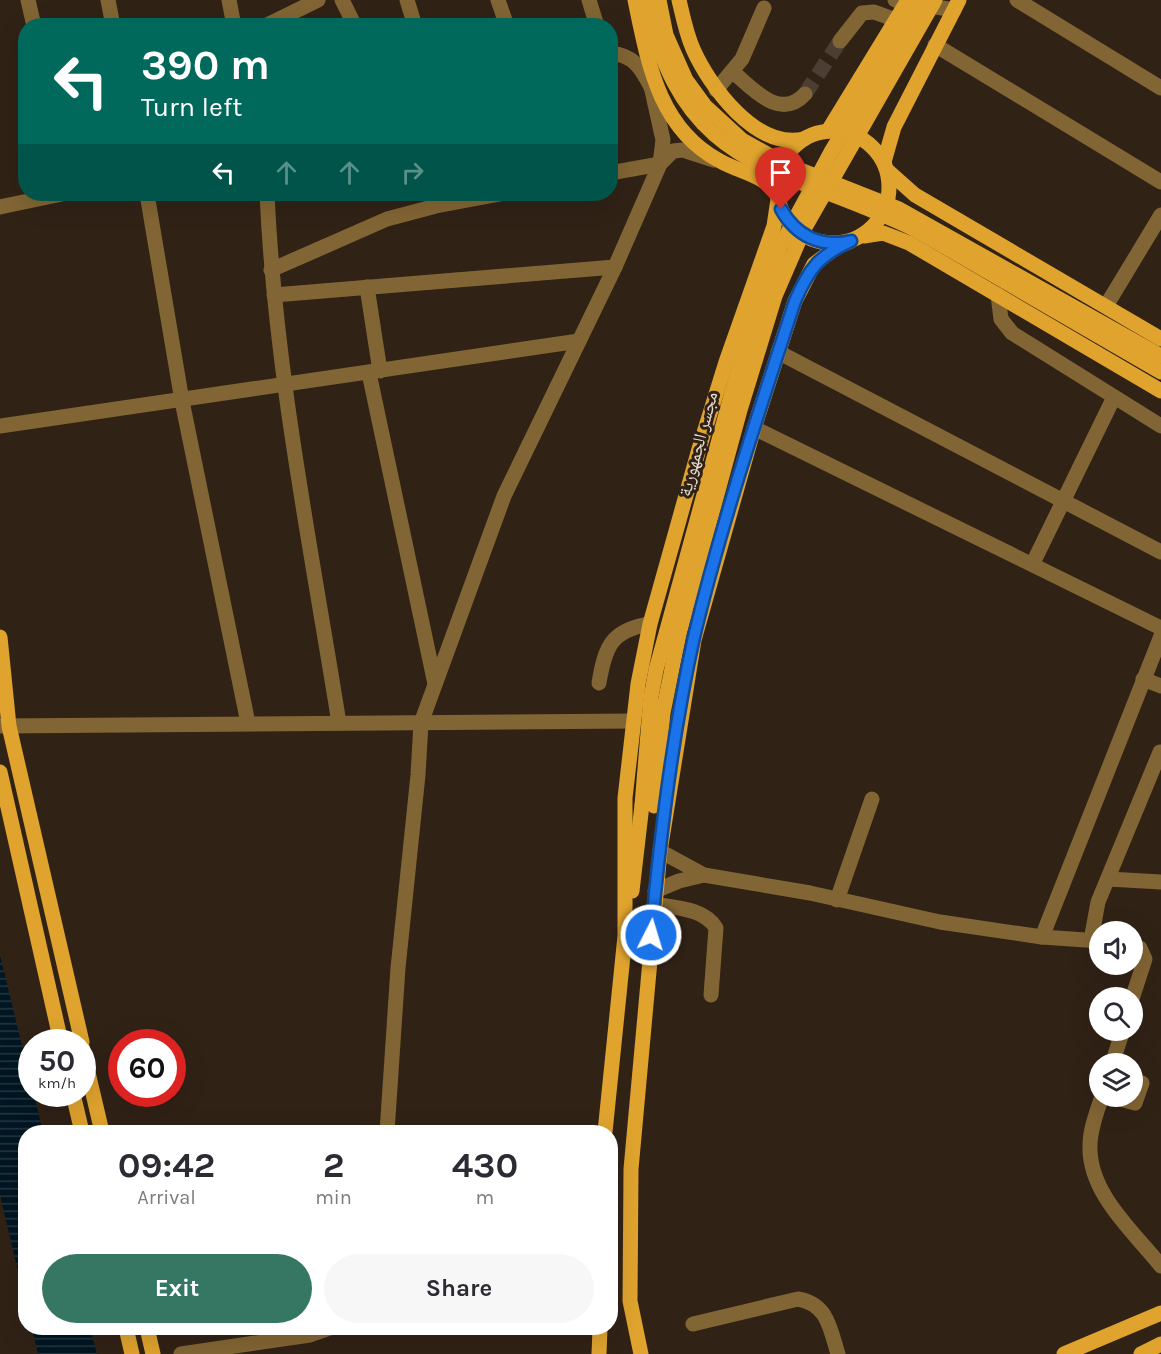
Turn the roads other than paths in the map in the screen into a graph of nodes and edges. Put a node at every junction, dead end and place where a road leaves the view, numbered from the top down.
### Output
1 (28, 0) edge
2 (108, 0) edge
3 (229, 0) edge
4 (318, 0) edge
5 (342, 0) edge
6 (407, 0) edge
7 (498, 0) edge
8 (589, 0) edge
9 (635, 0) edge
10 (646, 0) edge
11 (659, 0) edge
12 (679, 0) edge
13 (923, 0) edge
14 (935, 0) edge
15 (1017, 0) edge
16 (903, 1) edge
17 (957, 5) edge
18 (1038, 5) edge
19 (764, 8) dead end
20 (32, 18) edge
21 (111, 18) edge
22 (232, 18) edge
23 (281, 18) edge
24 (351, 18) edge
25 (413, 18) edge
26 (504, 18) edge
27 (595, 18) edge
28 (896, 20) junction
29 (840, 41) tunnel mouth
30 (935, 45) junction
31 (618, 55) edge
32 (648, 62) junction
33 (733, 72) junction
34 (650, 85) junction
35 (1161, 88) edge
36 (717, 90) junction
37 (805, 94) tunnel mouth
38 (663, 102) junction
39 (828, 131) junction
40 (804, 139) junction
41 (660, 164) junction
42 (724, 164) junction
43 (886, 167) junction
44 (618, 172) edge
45 (1161, 182) edge
46 (778, 198) junction
47 (29, 201) edge
48 (148, 201) edge
49 (267, 201) edge
50 (463, 201) edge
51 (0, 207) edge
52 (1161, 215) edge
53 (856, 239) junction
54 (615, 267) junction
55 (271, 270) junction
56 (367, 287) junction
57 (274, 295) junction
58 (998, 295) junction
59 (1106, 306) junction
60 (1161, 339) edge
61 (579, 341) junction
62 (778, 352) junction
63 (1161, 356) edge
64 (374, 372) junction
65 (1161, 372) edge
66 (285, 385) junction
67 (1161, 391) edge
68 (1113, 398) junction
69 (182, 401) junction
70 (0, 426) edge
71 (1161, 426) edge
72 (754, 428) junction
73 (1064, 503) junction
74 (1161, 552) edge
75 (1033, 563) junction
76 (650, 624) junction
77 (1161, 628) edge
78 (1161, 636) edge
79 (0, 637) edge
80 (1143, 678) junction
81 (599, 683) dead end
82 (435, 684) junction
83 (1161, 686) edge
84 (632, 722) junction
85 (248, 723) junction
86 (339, 723) junction
87 (421, 723) junction
88 (4, 726) edge
89 (1160, 752) edge
90 (0, 772) edge
91 (872, 799) dead end
92 (648, 805) junction
93 (660, 851) junction
94 (704, 875) junction
95 (1108, 879) junction
96 (1161, 882) edge
97 (837, 900) junction
98 (654, 902) junction
99 (1097, 921) edge
100 (625, 936) junction
101 (1042, 938) junction
102 (1089, 941) edge
103 (711, 995) dead end
104 (58, 1029) edge
105 (78, 1029) edge
106 (96, 1106) edge
107 (76, 1107) edge
108 (1099, 1107) edge
109 (80, 1125) edge
110 (100, 1125) edge
111 (387, 1125) edge
112 (606, 1125) edge
113 (1161, 1266) edge
114 (1161, 1312) edge
115 (693, 1324) dead end
116 (128, 1335) edge
117 (149, 1335) edge
118 (310, 1335) edge
119 (600, 1335) edge
120 (1161, 1344) edge
121 (132, 1354) edge
122 (153, 1354) edge
123 (182, 1354) edge
124 (599, 1354) edge
125 (641, 1354) edge
126 (838, 1354) edge
127 (1064, 1354) edge
128 (1141, 1354) edge

1 - 20 street
2 - 21 street
3 - 22 street
4 - 23 street
5 - 24 street
6 - 25 street
7 - 26 street
8 - 27 street
9 - 32 main road
10 - 65 main road, bridge
11 - 63 main road, bridge
12 - 36 main road
13 - 92 main road, مجسر الجمهورية, bridge
14 - 92 main road, مجسر الجمهورية, bridge
15 - 18 street
16 - 17 street
16 - 28 main road
17 - 30 main road
18 - 35 street
19 - 33 street
28 - 29 street
28 - 39 main road
30 - 43 main road
30 - 45 street
31 - 34 street
32 - 34 street
32 - 38 main road
33 - 36 street
33 - 37 street
34 - 38 street
34 - 41 street
36 - 40 main road
38 - 42 main road
39 - 40 main road
39 - 43 main road
40 - 46 main road
41 - 42 street
41 - 44 street
41 - 54 street
42 - 46 main road
43 - 53 main road
43 - 59 main road
46 - 53 main road
46 - 76 main road
47 - 51 street
48 - 69 street
49 - 55 street
50 - 55 street
52 - 59 street
53 - 58 main road
53 - 62 main road
54 - 56 street
54 - 61 street
55 - 57 street
56 - 57 street
56 - 64 street
57 - 66 street
58 - 67 main road
58 - 68 street
59 - 60 main road
61 - 64 street
61 - 82 street
62 - 72 main road
62 - 73 street
64 - 66 street
64 - 82 street
66 - 69 street
66 - 86 street
68 - 71 street
68 - 73 street
69 - 70 street
69 - 85 street
72 - 75 street
72 - 93 main road
73 - 74 street
73 - 75 street
75 - 77 street
76 - 81 street
76 - 84 main road
78 - 80 street
79 - 88 main road
80 - 83 street
80 - 101 street
82 - 87 street
84 - 87 street
84 - 100 main road
85 - 86 street
85 - 88 street
86 - 87 street
87 - 111 street
88 - 105 main road
89 - 95 street
90 - 104 main road
91 - 97 street
92 - 98 main road, مجسر الجمهورية
92 - 100 main road, مجسر الجمهورية
93 - 94 street
93 - 98 main road
94 - 97 street
94 - 98 street
95 - 96 street
95 - 99 street
97 - 101 street
98 - 103 street
98 - 125 main road
100 - 112 main road
101 - 102 street
106 - 110 main road
107 - 109 main road
108 - 113 street
114 - 127 main road
115 - 126 street
116 - 121 main road
117 - 122 main road
118 - 123 street
119 - 124 main road
120 - 128 main road

